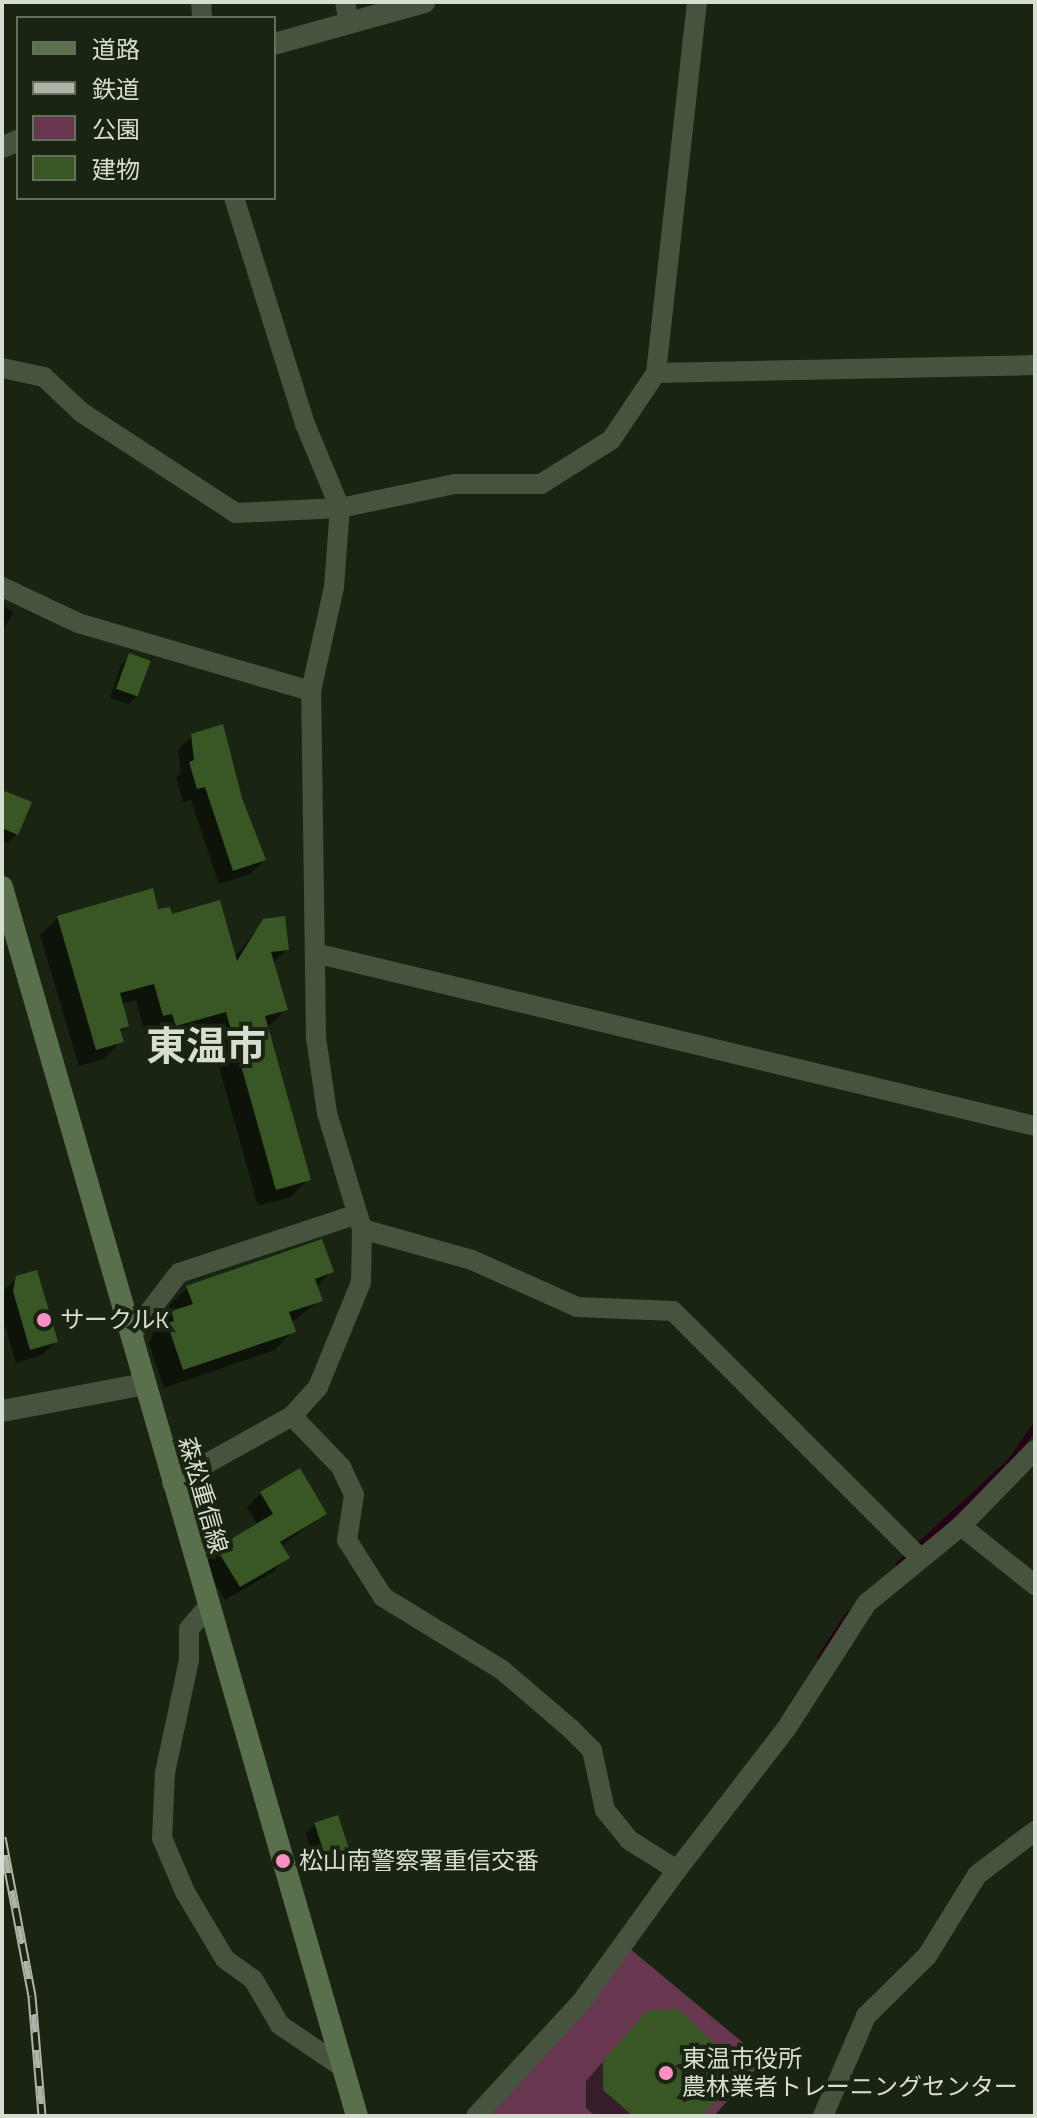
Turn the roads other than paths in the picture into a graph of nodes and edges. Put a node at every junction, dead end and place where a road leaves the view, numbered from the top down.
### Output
1 (424, 2) edge
2 (697, 2) edge
3 (347, 12) edge
4 (276, 43) edge
5 (235, 200) edge
6 (1035, 365) edge
7 (2, 368) edge
8 (656, 373) junction
9 (340, 508) junction
10 (2, 587) edge
11 (311, 691) junction
12 (2, 887) edge
13 (315, 953) junction
14 (1035, 1126) edge
15 (360, 1221) junction
16 (132, 1334) junction
17 (145, 1384) junction
18 (2, 1411) edge
19 (292, 1416) junction
20 (1035, 1450) edge
21 (172, 1483) junction
22 (961, 1526) junction
23 (920, 1558) junction
24 (1035, 1585) edge
25 (208, 1607) junction
26 (1035, 1831) edge
27 (677, 1870) junction
28 (342, 2067) junction
29 (357, 2116) edge
30 (476, 2116) edge
31 (823, 2116) edge

1 - 3 street
2 - 8 street
3 - 4 street
5 - 9 street
6 - 8 street
7 - 9 street
8 - 9 street
9 - 11 street
10 - 11 street
11 - 13 street
12 - 16 main road, 森松重信線
13 - 14 street
13 - 15 street
15 - 16 street
15 - 19 street
15 - 23 street
16 - 17 main road, 森松重信線
17 - 18 street
17 - 21 main road, 森松重信線
19 - 21 street
19 - 27 street
20 - 22 street
21 - 25 main road, 森松重信線
22 - 23 street
22 - 24 street
23 - 27 street
25 - 28 main road, 森松重信線
25 - 28 street
26 - 31 street
27 - 30 street
28 - 29 main road, 森松重信線

